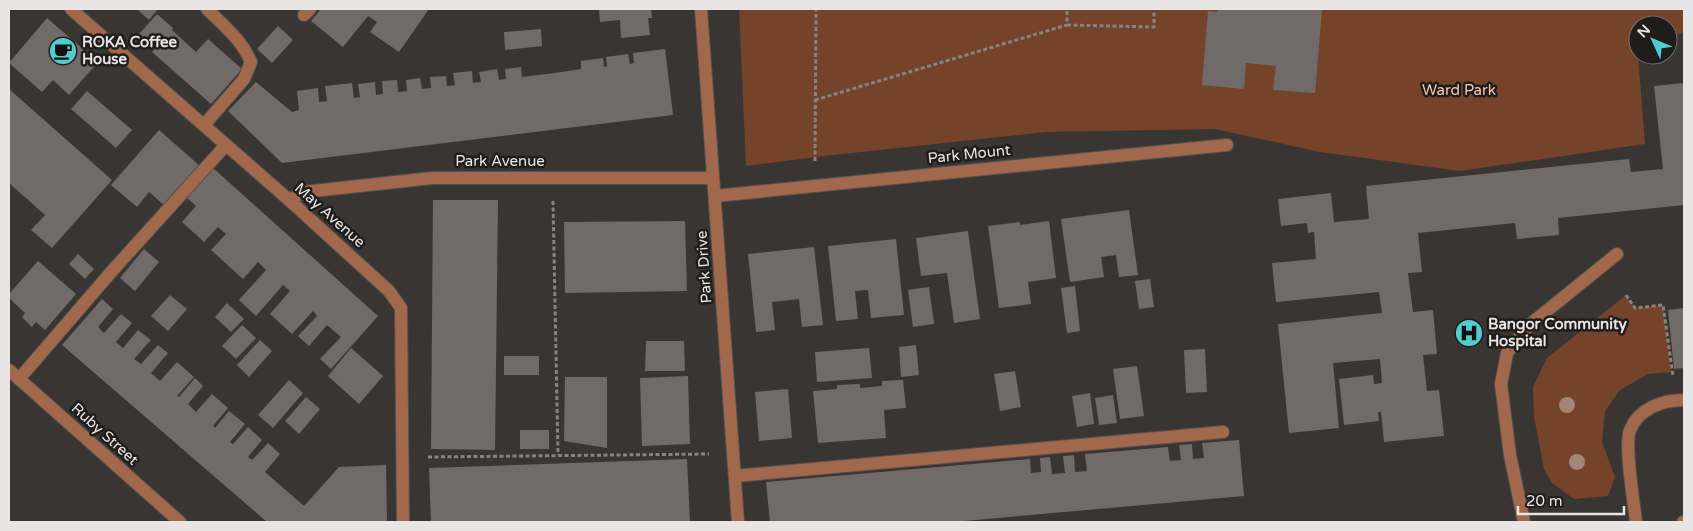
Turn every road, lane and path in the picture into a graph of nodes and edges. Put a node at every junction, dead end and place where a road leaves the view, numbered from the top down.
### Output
1 (71, 9) edge
2 (207, 9) edge
3 (701, 9) edge
4 (816, 9) edge
5 (1067, 9) edge
6 (1154, 9) edge
7 (1067, 26) junction
8 (815, 100) junction
9 (204, 126) junction
10 (226, 145) junction
11 (1227, 145) dead end
12 (552, 178) junction
13 (714, 178) junction
14 (814, 186) junction
15 (715, 196) junction
16 (289, 200) junction
17 (1617, 254) dead end
18 (1626, 295) dead end
19 (9, 370) edge
20 (19, 379) junction
21 (1682, 400) edge
22 (1223, 432) dead end
23 (734, 454) junction
24 (558, 455) junction
25 (402, 457) junction
26 (735, 476) junction
27 (180, 522) edge
28 (403, 522) edge
29 (738, 522) edge
30 (1524, 522) edge
31 (1636, 522) edge

1 - 9 street, May Avenue
2 - 9 street
3 - 13 street, Park Drive
4 - 8 path
5 - 7 path
6 - 7 path
7 - 8 path
8 - 14 path
9 - 10 street, May Avenue
10 - 16 street, May Avenue
10 - 20 street
11 - 14 street, Park Mount
12 - 13 street, Park Avenue
12 - 16 street, Park Avenue
12 - 24 path
13 - 15 street, Park Drive
14 - 15 street, Park Mount
15 - 23 street, Park Drive
16 - 25 street, May Avenue
17 - 30 street
18 - 21 path
19 - 20 street, Ruby Street
20 - 27 street, Ruby Street
21 - 31 street
22 - 26 street
23 - 24 path
23 - 26 street, Park Drive
24 - 25 path
25 - 28 street, May Avenue
26 - 29 street, Park Drive

